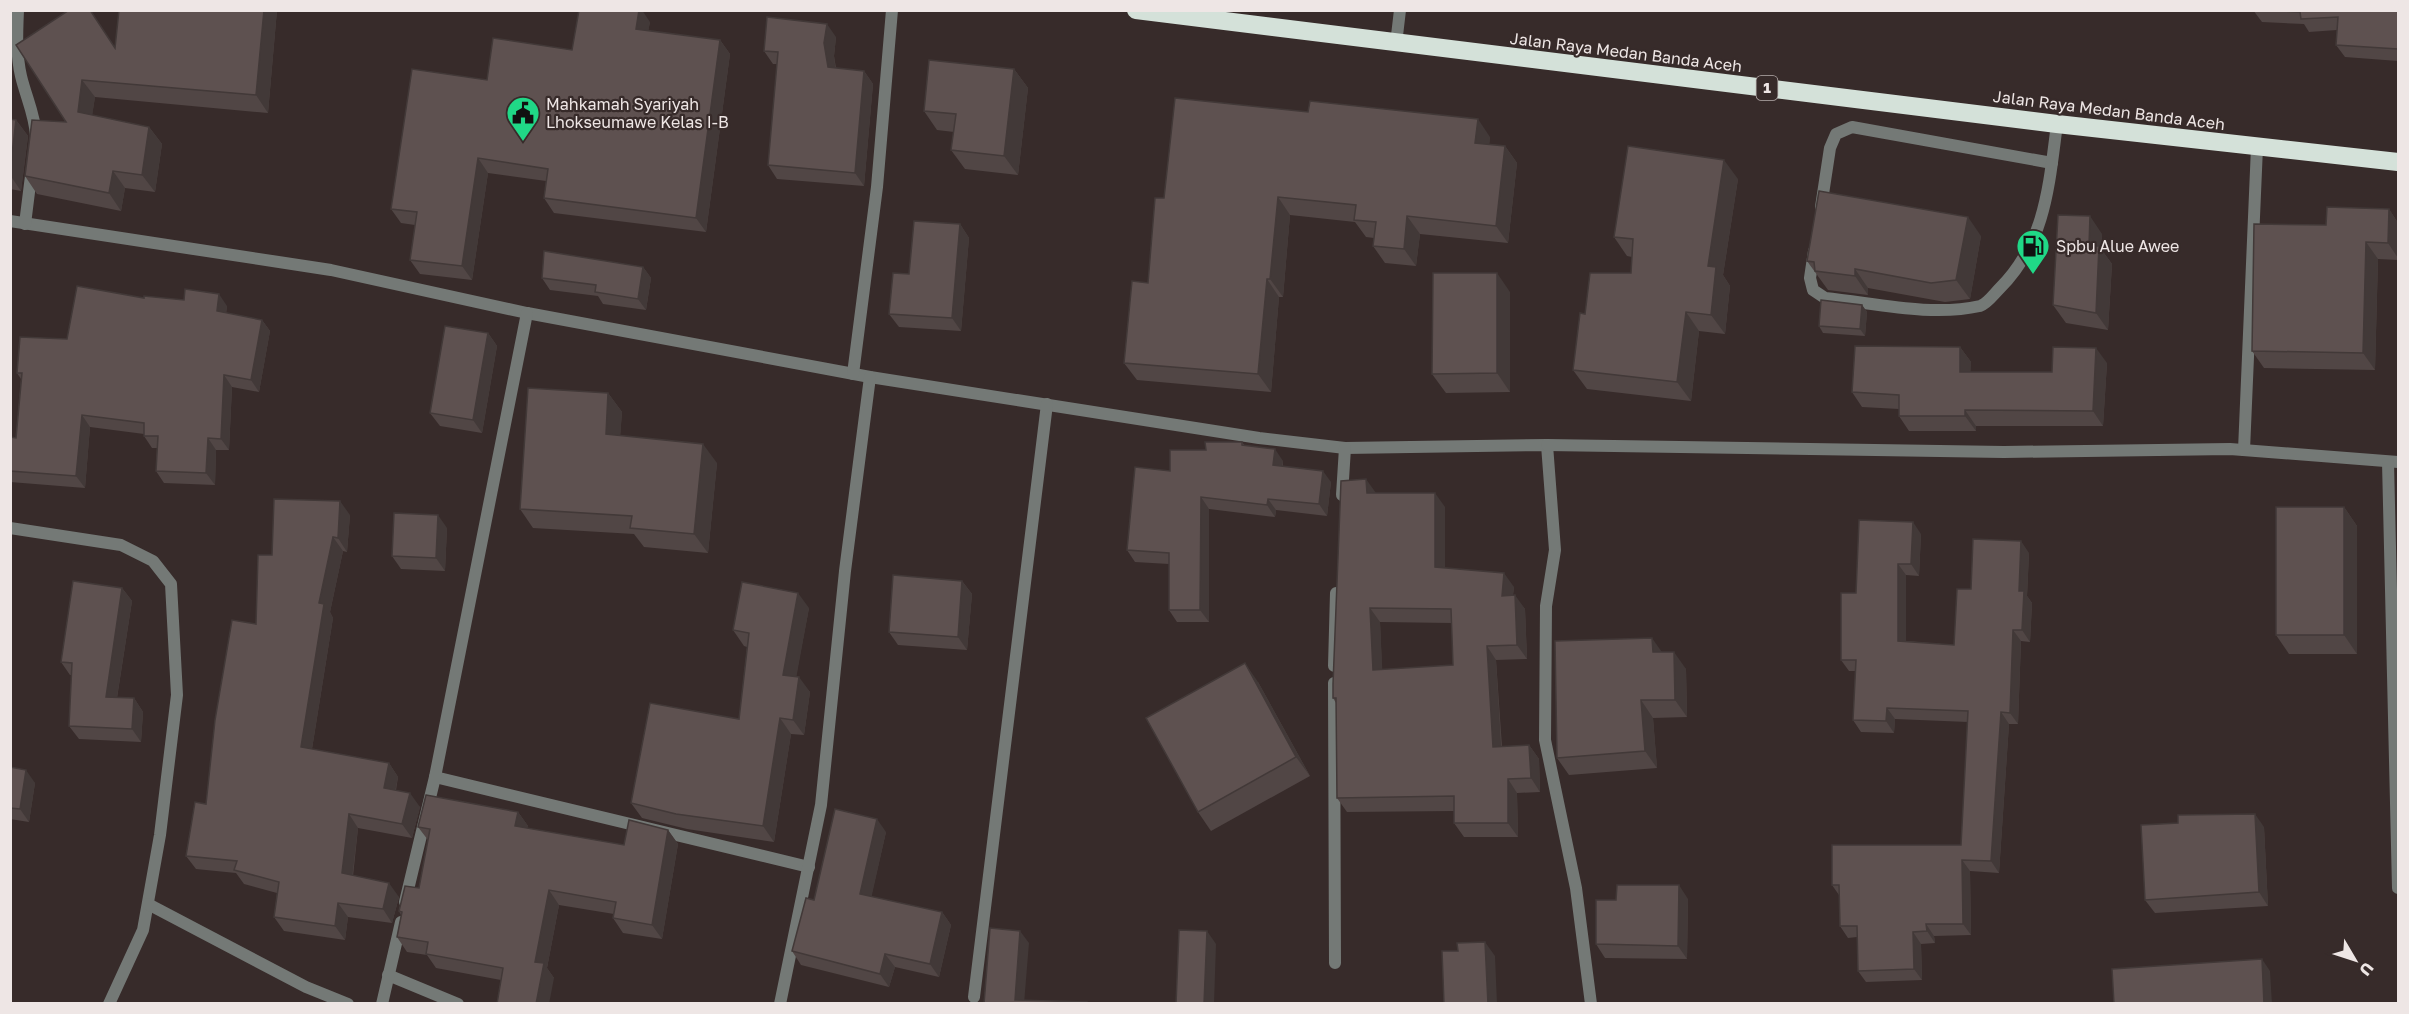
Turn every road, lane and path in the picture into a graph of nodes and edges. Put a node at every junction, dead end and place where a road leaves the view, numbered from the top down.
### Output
1 (18, 10) edge
2 (892, 10) edge
3 (1136, 10) edge
4 (1400, 10) edge
5 (1396, 44) junction
6 (2056, 124) junction
7 (2257, 147) junction
8 (2398, 162) edge
9 (2052, 163) junction
10 (1819, 219) edge
11 (10, 221) edge
12 (25, 224) junction
13 (1815, 243) edge
14 (527, 313) junction
15 (853, 374) junction
16 (870, 377) junction
17 (1047, 404) junction
18 (1548, 445) junction
19 (1345, 448) junction
20 (2244, 450) junction
21 (2393, 462) edge
22 (1341, 508) edge
23 (10, 528) edge
24 (1337, 579) edge
25 (435, 777) junction
26 (809, 867) junction
27 (2398, 888) edge
28 (148, 904) junction
29 (1335, 963) dead end
30 (388, 975) junction
31 (974, 996) dead end
32 (109, 1004) edge
33 (348, 1004) edge
34 (382, 1004) edge
35 (458, 1004) edge
36 (780, 1004) edge
37 (1591, 1004) edge

1 - 12 street
2 - 15 street
3 - 5 highway, Jalan Raya Medan Banda Aceh / 1
4 - 5 street
5 - 6 highway, Jalan Raya Medan Banda Aceh / 1
6 - 7 highway, Jalan Raya Medan Banda Aceh / 1
6 - 9 street
7 - 8 highway, Jalan Raya Medan Banda Aceh / 1
7 - 20 street
9 - 10 street
9 - 13 street
11 - 12 street
12 - 14 street
14 - 15 street
14 - 25 street
15 - 16 street
16 - 17 street
16 - 26 street
17 - 19 street
17 - 31 street
18 - 19 street
18 - 20 street
18 - 37 street
19 - 22 street
20 - 21 street
21 - 27 street
23 - 28 street
24 - 29 street
25 - 26 street
25 - 30 street
26 - 36 street
28 - 32 street
28 - 33 street
30 - 34 street
30 - 35 street

